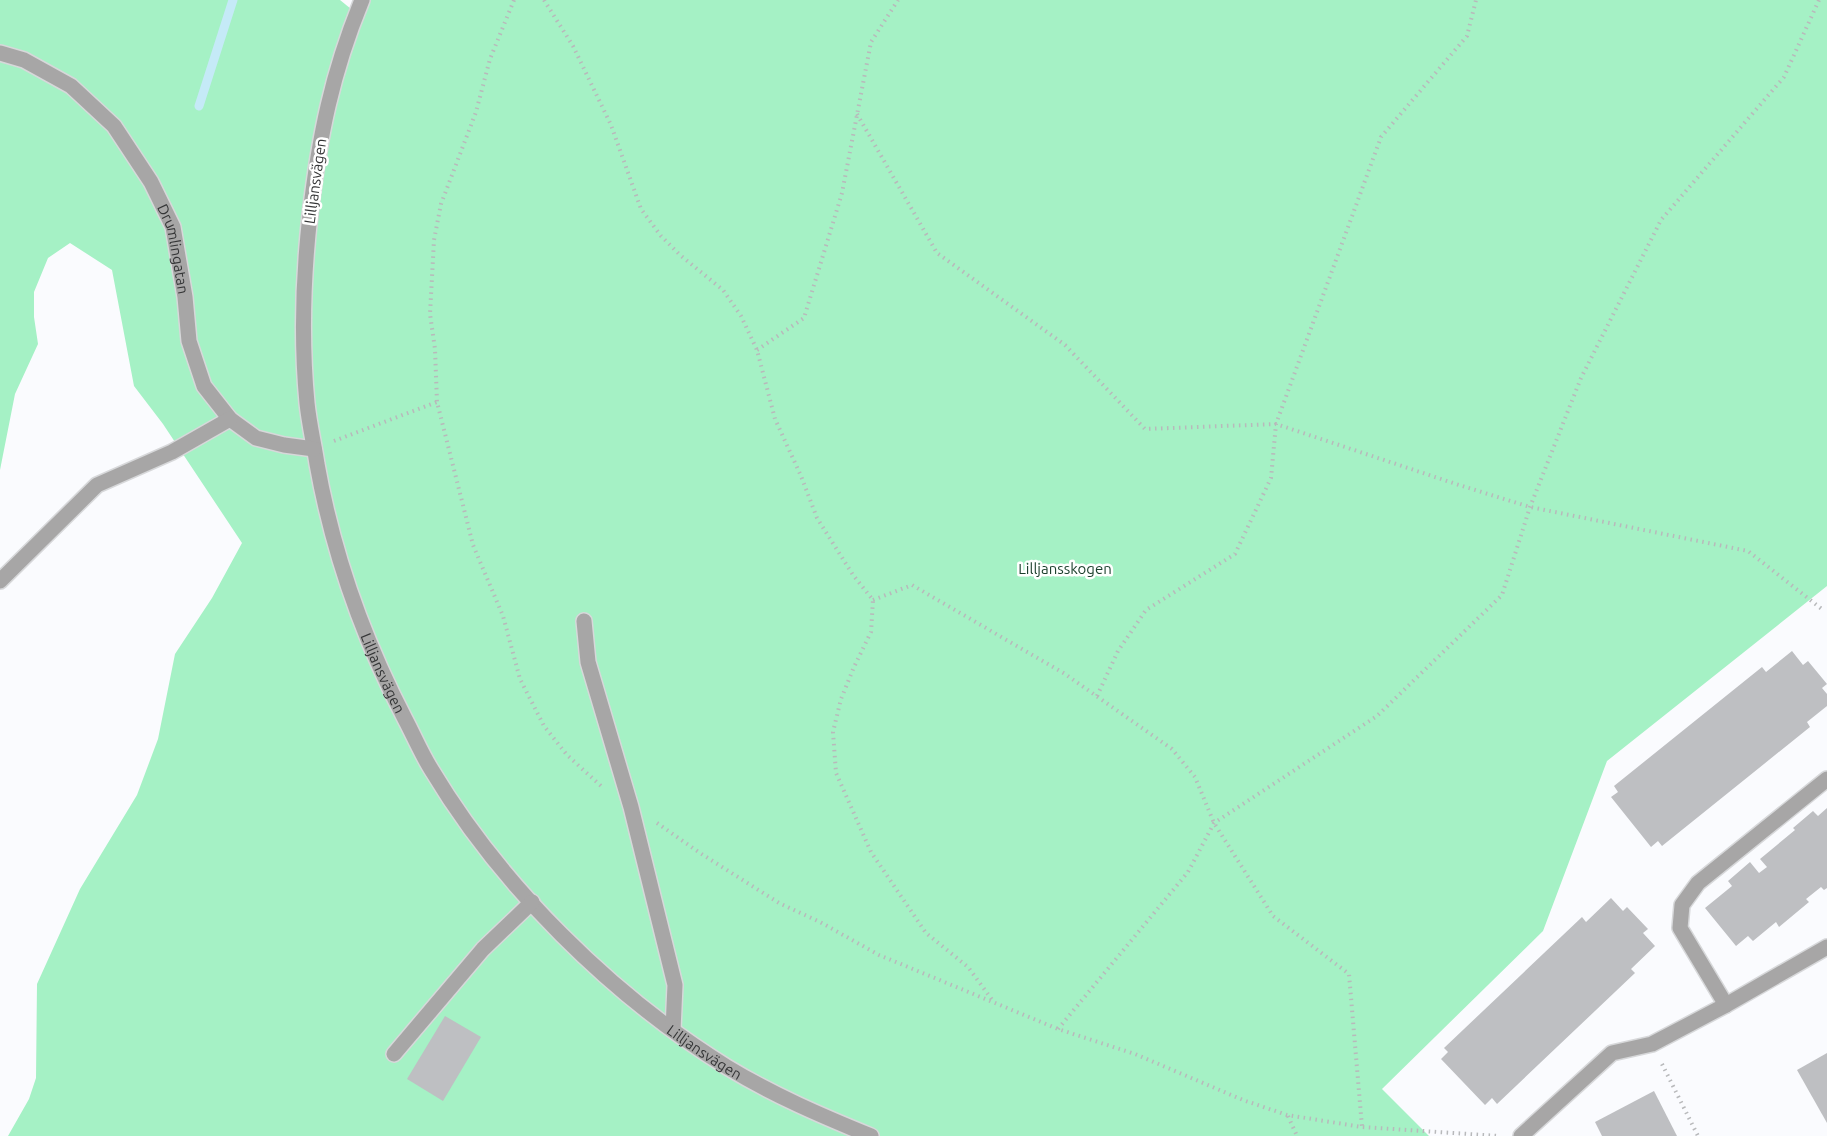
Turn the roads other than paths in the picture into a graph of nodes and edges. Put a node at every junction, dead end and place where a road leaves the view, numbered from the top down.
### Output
1 (362, 0) edge
2 (0, 53) edge
3 (230, 419) junction
4 (314, 449) junction
5 (0, 581) edge
6 (584, 621) dead end
7 (1827, 779) edge
8 (531, 902) junction
9 (1827, 947) edge
10 (1726, 1005) junction
11 (673, 1030) junction
12 (394, 1054) dead end
13 (871, 1136) edge
14 (1521, 1136) edge

1 - 4 street, Lilljansvägen
2 - 3 street, Drumlingatan
3 - 4 street, Drumlingatan
3 - 5 street
4 - 8 street, Lilljansvägen
6 - 11 street
7 - 10 street
8 - 11 street, Lilljansvägen
8 - 12 street
9 - 10 street
10 - 14 street
11 - 13 street, Lilljansvägen

